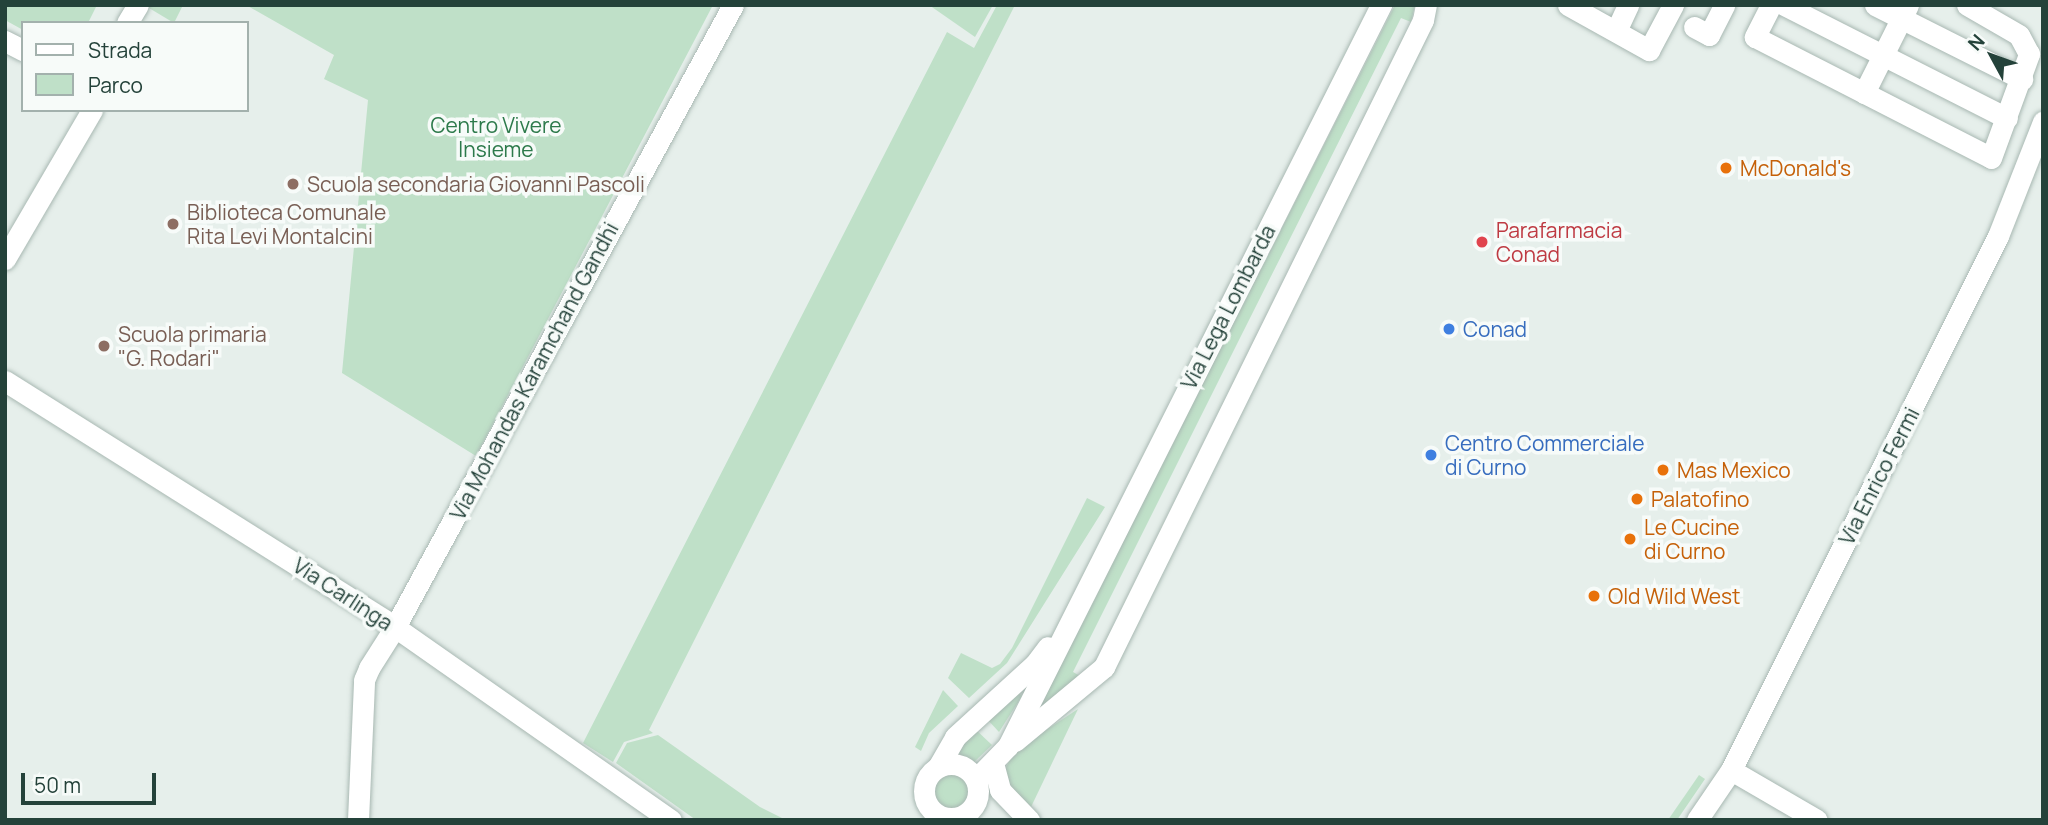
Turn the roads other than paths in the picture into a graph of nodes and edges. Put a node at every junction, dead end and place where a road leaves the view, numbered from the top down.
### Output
1 (1381, 5) edge
2 (1426, 5) edge
3 (1568, 5) edge
4 (1628, 5) edge
5 (1673, 5) edge
6 (1724, 5) edge
7 (1771, 5) edge
8 (1784, 5) edge
9 (1875, 5) edge
10 (1967, 5) edge
11 (731, 6) edge
12 (1905, 12) edge
13 (1694, 27) dead end
14 (1616, 31) junction
15 (5, 41) edge
16 (21, 49) edge
17 (1883, 55) junction
18 (2022, 79) junction
19 (1864, 93) junction
20 (91, 112) edge
21 (2007, 118) junction
22 (2043, 122) edge
23 (5, 260) edge
24 (5, 381) edge
25 (1076, 608) junction
26 (395, 628) junction
27 (1008, 746) junction
28 (993, 763) junction
29 (938, 767) junction
30 (1731, 770) junction
31 (977, 786) junction
32 (920, 811) edge
33 (970, 818) edge
34 (358, 820) edge
35 (671, 820) edge
36 (1016, 820) edge
37 (1029, 820) edge
38 (1697, 820) edge
39 (1817, 820) edge

1 - 25 street, Via Lega Lombarda
2 - 27 street
3 - 14 street
4 - 14 street
5 - 14 street
6 - 13 street
7 - 19 street
8 - 17 street
9 - 12 street
10 - 18 street
11 - 26 street, Via Mohandas Karamchand Gandhi
12 - 17 street
12 - 18 street
15 - 16 street
17 - 19 street
17 - 21 street
18 - 21 street
19 - 21 street
20 - 23 street
22 - 30 street, Via Enrico Fermi
24 - 26 street, Via Carlinga
25 - 27 street, Via Lega Lombarda
25 - 29 street, Via Lega Lombarda
26 - 34 street, Via Mohandas Karamchand Gandhi
26 - 35 street, Via Carlinga
27 - 28 street, Via Lega Lombarda
28 - 31 street, Via Lega Lombarda
28 - 37 street
29 - 31 street
29 - 32 street, Via Lega Lombarda
30 - 38 street, Via Enrico Fermi
30 - 39 street
31 - 33 street, Via Lega Lombarda
31 - 36 street
32 - 33 street, Via Lega Lombarda

